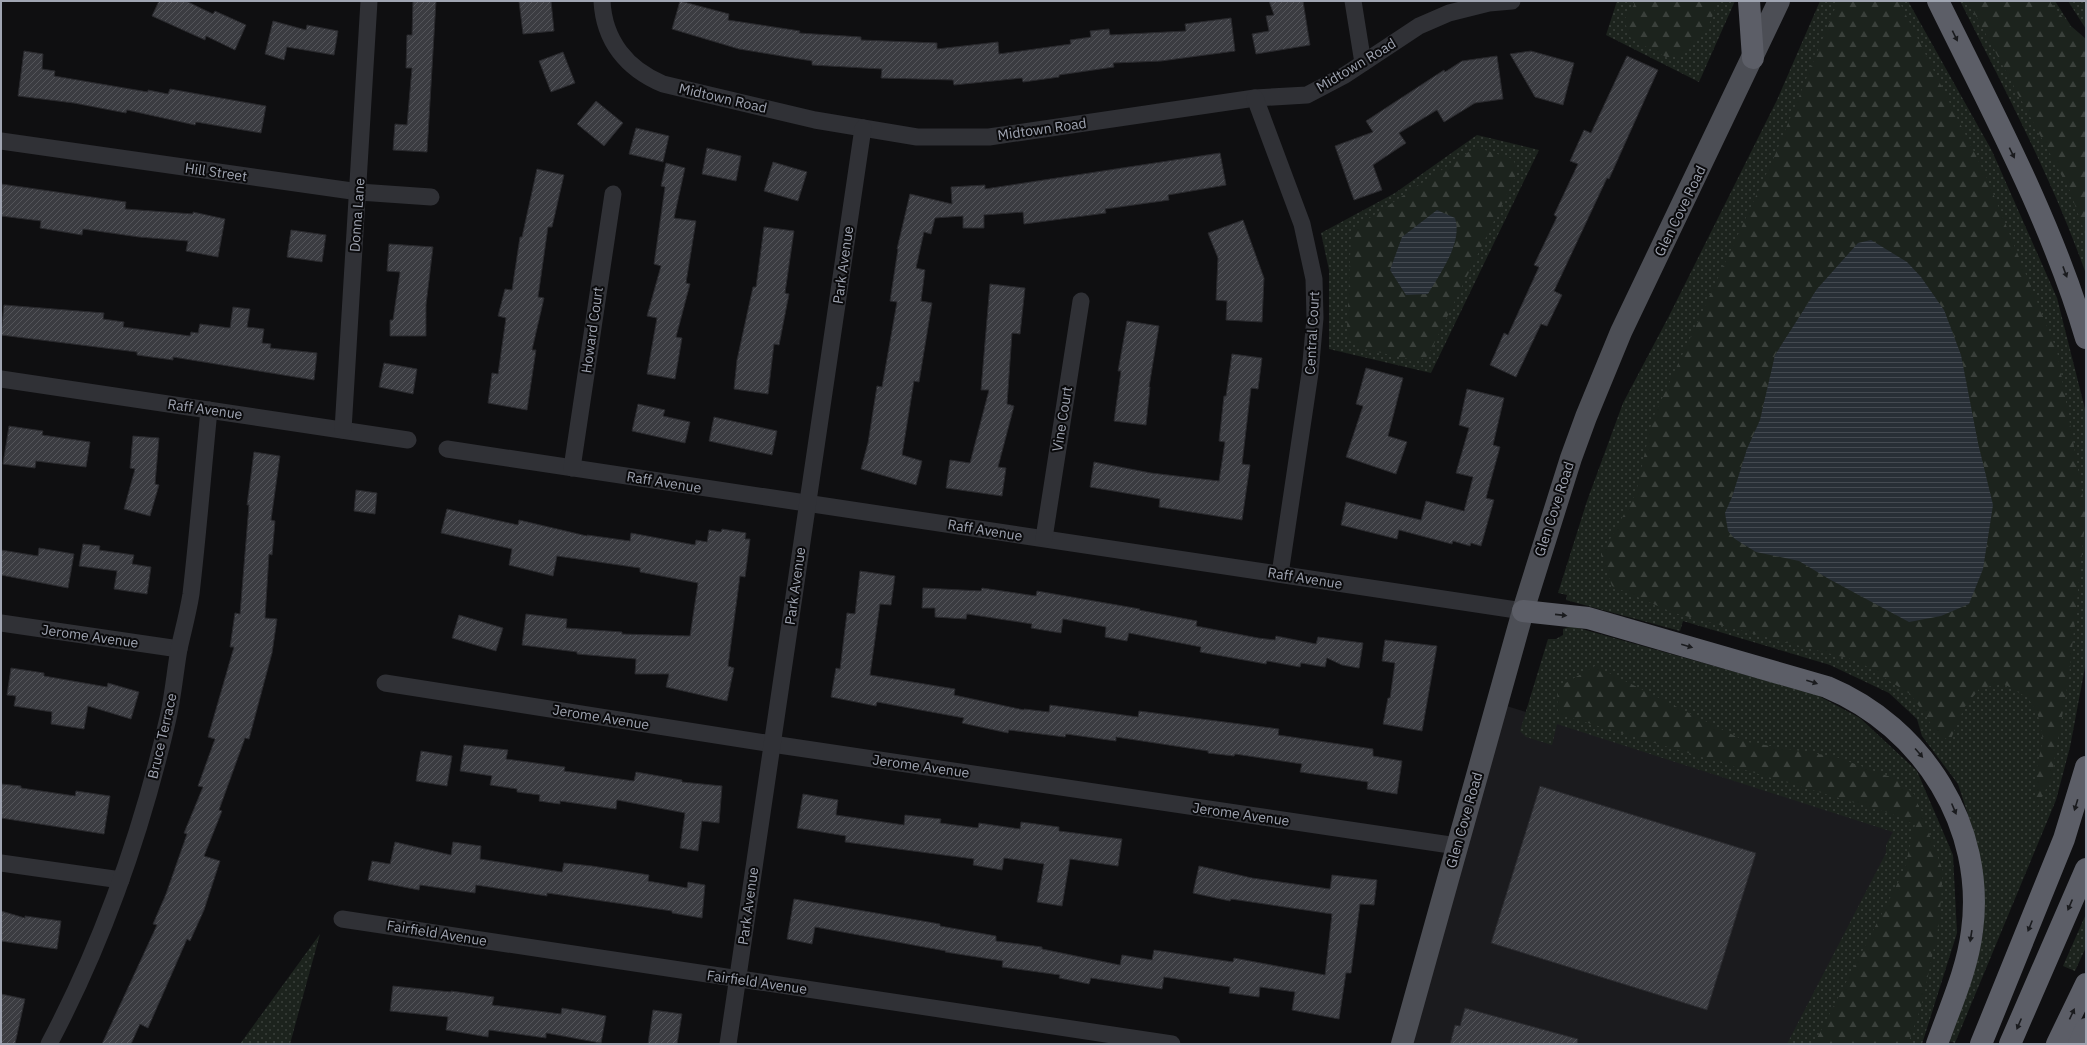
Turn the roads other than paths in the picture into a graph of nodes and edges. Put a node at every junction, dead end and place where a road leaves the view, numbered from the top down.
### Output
1 (369, 1) edge
2 (602, 1) edge
3 (1353, 1) edge
4 (1512, 1) edge
5 (1749, 1) edge
6 (1779, 1) edge
7 (1938, 1) edge
8 (1753, 58) junction
9 (1363, 63) junction
10 (1255, 98) junction
11 (863, 128) junction
12 (1, 141) edge
13 (359, 192) junction
14 (613, 194) dead end
15 (431, 197) dead end
16 (1081, 300) dead end
17 (2086, 338) edge
18 (1, 379) edge
19 (209, 410) junction
20 (343, 430) junction
21 (408, 440) dead end
22 (447, 449) dead end
23 (572, 468) junction
24 (808, 503) junction
25 (1044, 538) junction
26 (1280, 574) junction
27 (1522, 611) junction
28 (1, 623) edge
29 (179, 649) junction
30 (385, 683) dead end
31 (772, 744) junction
32 (2086, 767) edge
33 (1457, 846) junction
34 (1, 863) edge
35 (2086, 869) edge
36 (121, 880) junction
37 (342, 919) dead end
38 (738, 980) junction
39 (2086, 984) edge
40 (2086, 1029) edge
41 (49, 1044) edge
42 (728, 1044) edge
43 (1172, 1044) edge
44 (1402, 1044) edge
45 (1937, 1044) edge
46 (1981, 1044) edge
47 (2010, 1044) edge
48 (2057, 1044) edge
49 (2079, 1044) edge

1 - 13 street, Donna Lane
2 - 11 street, Midtown Road
3 - 9 street
4 - 9 street, Midtown Road
5 - 8 highway
6 - 8 main road, Glen Cove Road
7 -> 17 highway
8 - 27 main road, Glen Cove Road
9 - 10 street, Midtown Road
10 - 11 street, Midtown Road
10 - 26 street, Central Court
11 - 24 street, Park Avenue
12 - 13 street, Hill Street
13 - 15 street, Hill Street
13 - 20 street, Donna Lane
14 - 23 street, Howard Court
16 - 25 street, Vine Court
18 - 19 street, Raff Avenue
19 - 20 street, Raff Avenue
19 - 29 street, Bruce Terrace
20 - 21 street, Raff Avenue
22 - 23 street, Raff Avenue
23 - 24 street, Raff Avenue
24 - 25 street, Raff Avenue
24 - 31 street, Park Avenue
25 - 26 street, Raff Avenue
26 - 27 street, Raff Avenue
27 - 33 main road, Glen Cove Road
27 -> 45 highway
28 - 29 street, Jerome Avenue
29 - 36 street, Bruce Terrace
30 - 31 street, Jerome Avenue
31 - 33 street, Jerome Avenue
31 - 38 street, Park Avenue
32 -> 46 highway
33 - 44 main road, Glen Cove Road
34 - 36 street
35 -> 47 highway
36 - 41 street, Bruce Terrace
37 - 38 street, Fairfield Avenue
38 - 42 street, Park Avenue
38 - 43 street, Fairfield Avenue
48 -> 39 highway
40 - 49 highway

